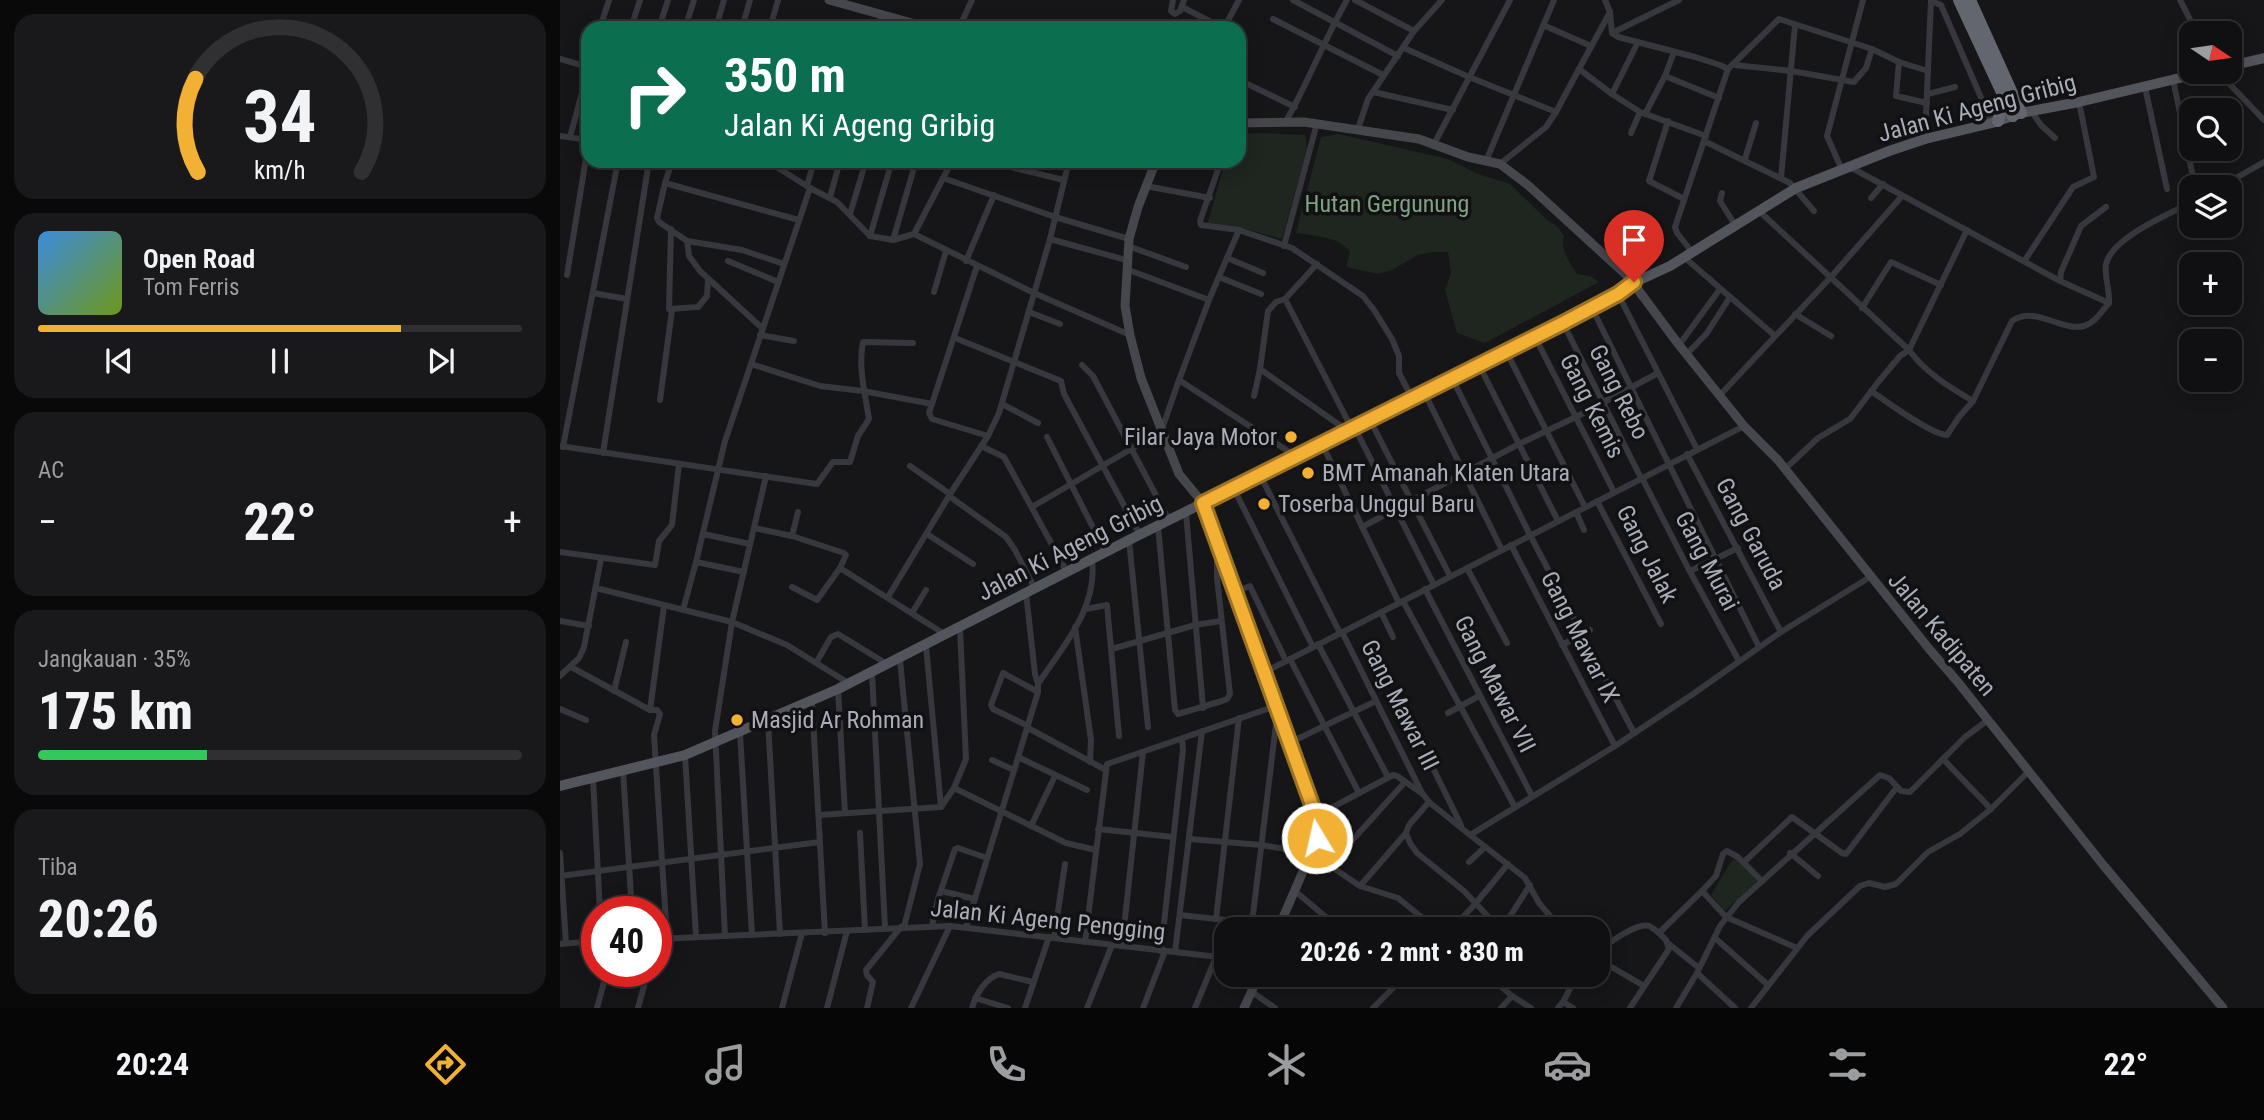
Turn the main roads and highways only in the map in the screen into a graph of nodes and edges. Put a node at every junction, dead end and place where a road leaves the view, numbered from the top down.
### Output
1 (1959, 0) edge
2 (1970, 0) edge
3 (2264, 58) edge
4 (2242, 63) edge
5 (2179, 78) edge
6 (2009, 95) junction
7 (2022, 113) junction
8 (1995, 122) junction
9 (560, 786) edge

1 - 6 highway
2 - 6 highway
3 - 4 main road
5 - 7 main road, Jalan Ki Ageng Gribig
6 - 7 highway
6 - 8 highway
7 - 8 main road, Jalan Ki Ageng Gribig
8 - 9 main road, Jalan Ki Ageng Gribig

